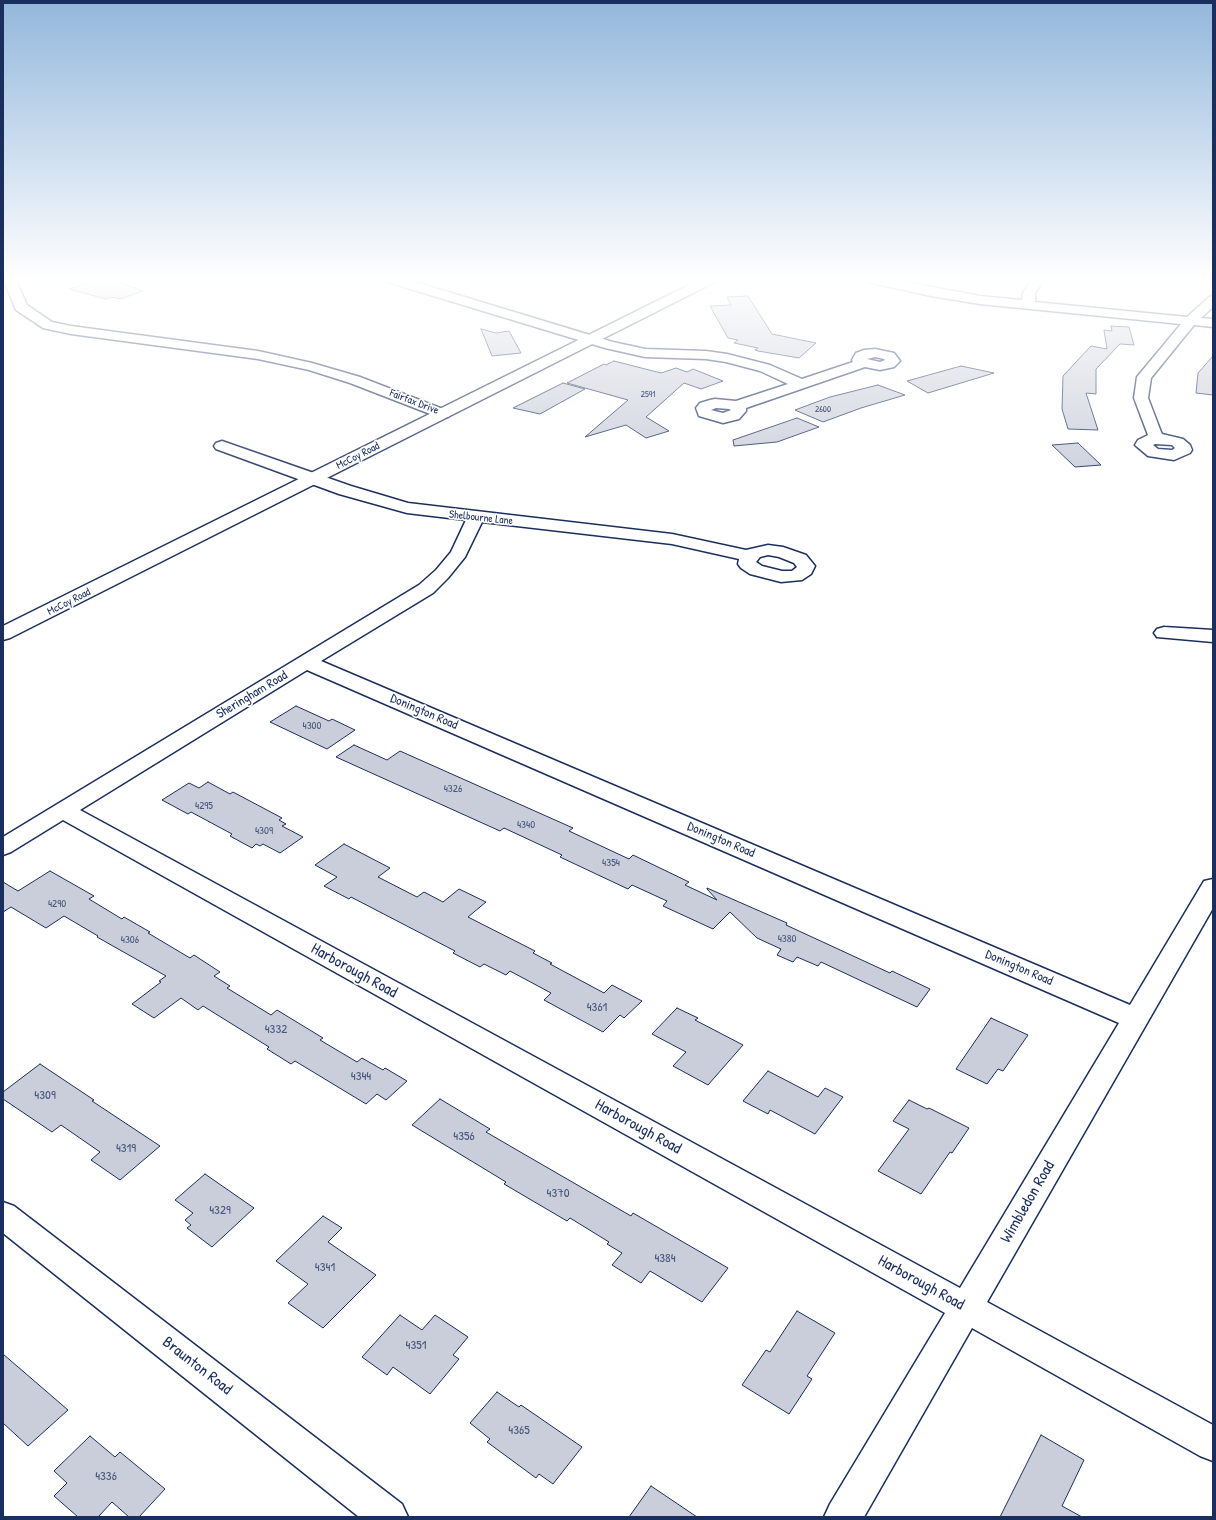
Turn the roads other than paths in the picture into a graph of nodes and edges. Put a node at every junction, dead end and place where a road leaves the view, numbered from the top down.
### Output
1 (213, 349) edge
2 (572, 349) edge
3 (628, 349) edge
4 (1167, 349) edge
5 (864, 364) dead end
6 (801, 384) junction
7 (736, 406) dead end
8 (443, 414) junction
9 (1158, 439) dead end
10 (222, 446) dead end
11 (314, 479) junction
12 (476, 517) junction
13 (749, 556) dead end
14 (1164, 633) dead end
15 (3, 634) edge
16 (1213, 636) edge
17 (306, 662) junction
18 (62, 810) junction
19 (3, 847) edge
20 (1213, 887) edge
21 (1136, 1019) junction
22 (3, 1215) edge
23 (967, 1308) junction
24 (1213, 1444) edge
25 (389, 1517) edge
26 (843, 1517) edge

1 - 8 street, Fairfax Drive
2 - 8 street, McCoy Road
3 - 6 street
4 - 9 street
5 - 6 street
6 - 7 street
8 - 11 street, McCoy Road
10 - 11 street, Shelbourne Lane
11 - 12 street, Shelbourne Lane
11 - 15 street, McCoy Road
12 - 13 street, Shelbourne Lane
12 - 17 street, Sheringham Road
14 - 16 street
17 - 18 street, Sheringham Road
17 - 21 street, Donington Road
18 - 19 street, Sheringham Road
18 - 23 street, Harborough Road
20 - 21 street, Wimbledon Road
21 - 23 street, Wimbledon Road
22 - 25 street, Braunton Road
23 - 24 street, Harborough Road
23 - 26 street, Wimbledon Road

